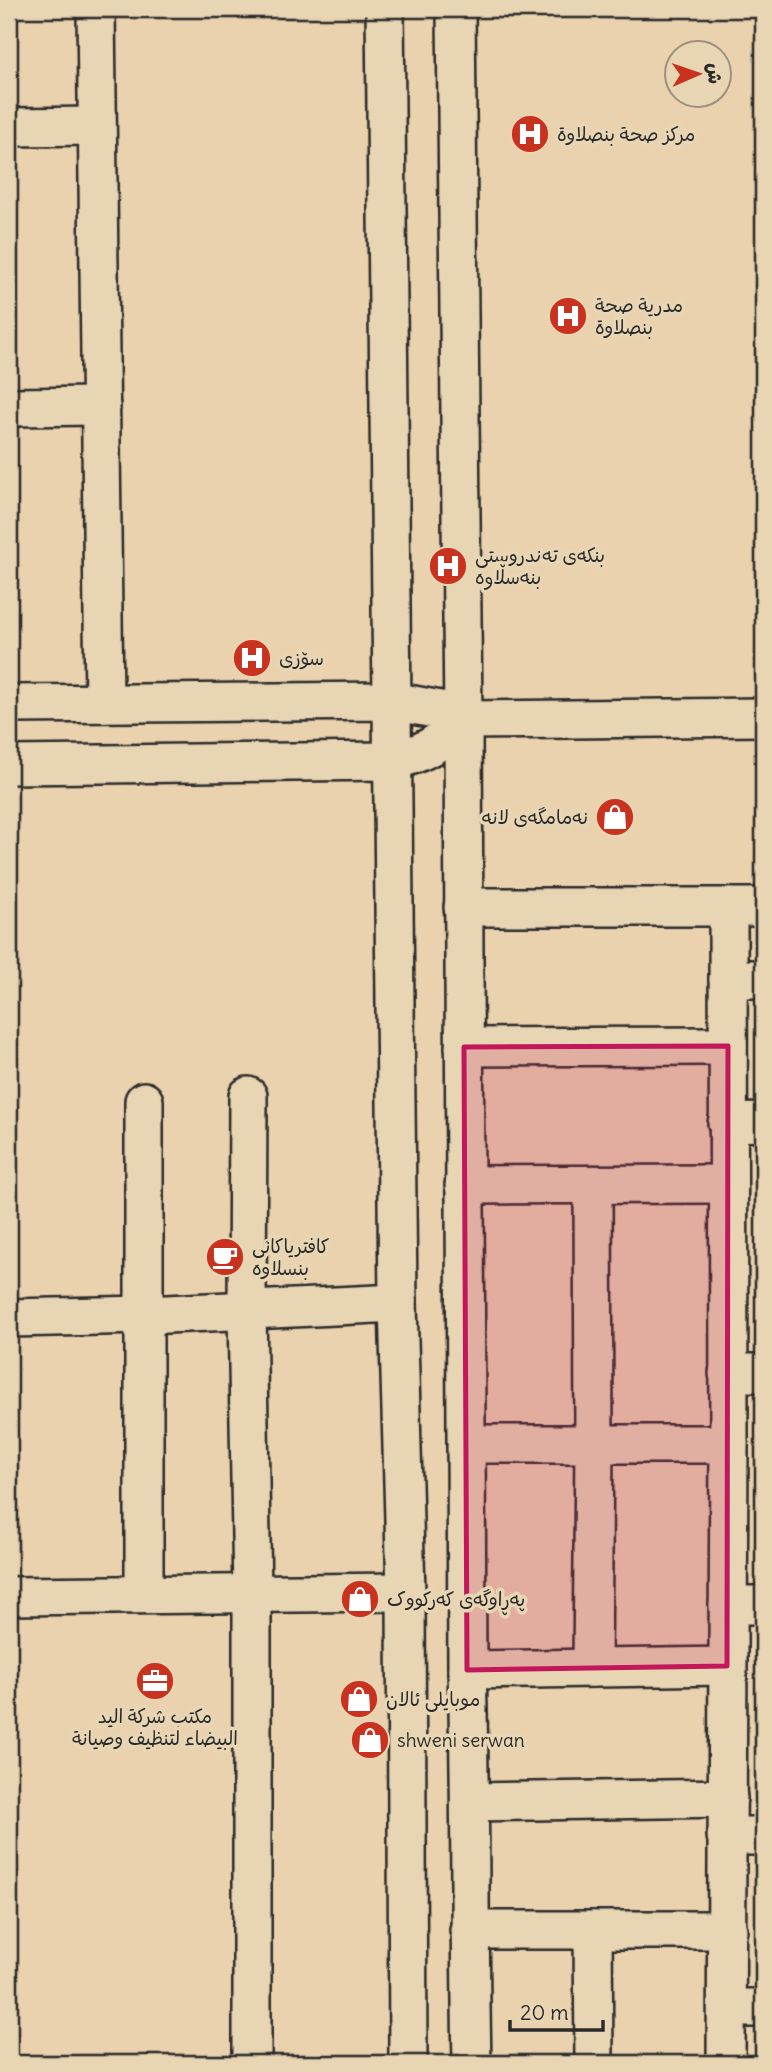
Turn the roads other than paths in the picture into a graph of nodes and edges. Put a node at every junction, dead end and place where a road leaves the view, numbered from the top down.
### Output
1 (96, 9) edge
2 (385, 9) edge
3 (456, 9) edge
4 (97, 126) junction
5 (9, 127) edge
6 (101, 406) junction
7 (9, 407) edge
8 (392, 701) junction
9 (104, 703) junction
10 (9, 704) edge
11 (763, 717) edge
12 (463, 720) junction
13 (393, 761) junction
14 (9, 765) edge
15 (463, 907) junction
16 (745, 907) edge
17 (745, 979) edge
18 (728, 1046) junction
19 (464, 1047) junction
20 (248, 1096) dead end
21 (144, 1101) dead end
22 (763, 1122) edge
23 (727, 1123) junction
24 (727, 1184) junction
25 (464, 1185) junction
26 (593, 1185) junction
27 (398, 1303) junction
28 (247, 1309) junction
29 (146, 1315) junction
30 (9, 1318) edge
31 (746, 1373) edge
32 (467, 1444) junction
33 (594, 1444) junction
34 (729, 1444) junction
35 (406, 1592) junction
36 (144, 1594) junction
37 (252, 1594) junction
38 (9, 1595) edge
39 (746, 1605) edge
40 (727, 1666) junction
41 (592, 1668) junction
42 (467, 1670) junction
43 (728, 1798) junction
44 (471, 1802) junction
45 (726, 1836) junction
46 (763, 1836) edge
47 (469, 1930) junction
48 (593, 1930) junction
49 (728, 1930) junction
50 (727, 2008) junction
51 (763, 2008) edge
52 (252, 2063) edge
53 (408, 2063) edge
54 (472, 2063) edge
55 (594, 2063) edge
56 (726, 2063) edge

1 - 4 street
2 - 8 street
3 - 12 street
4 - 5 street
4 - 6 street
6 - 7 street
6 - 9 street
8 - 9 street
8 - 12 street
8 - 13 street
9 - 10 street
11 - 12 street
12 - 13 street
12 - 15 street
13 - 14 street
13 - 27 street
15 - 16 street
15 - 19 street
16 - 17 street
17 - 18 street
18 - 19 street
18 - 23 street
19 - 25 street
20 - 28 street
21 - 29 street
22 - 23 street
23 - 24 street
24 - 26 street
24 - 31 street
25 - 26 street
25 - 32 street
26 - 33 street
27 - 28 street
27 - 35 street
28 - 29 street
28 - 37 street
29 - 30 street
29 - 36 street
31 - 34 street
32 - 33 street
32 - 42 street
33 - 34 street
33 - 41 street
34 - 39 street
35 - 37 street
35 - 53 street
36 - 37 street
36 - 38 street
37 - 52 street
39 - 40 street
40 - 41 street
40 - 43 street
41 - 42 street
42 - 44 street
43 - 44 street
43 - 45 street
44 - 47 street
45 - 46 street
45 - 49 street
47 - 48 street
47 - 54 street
48 - 49 street
48 - 55 street
49 - 50 street
50 - 51 street
50 - 56 street

